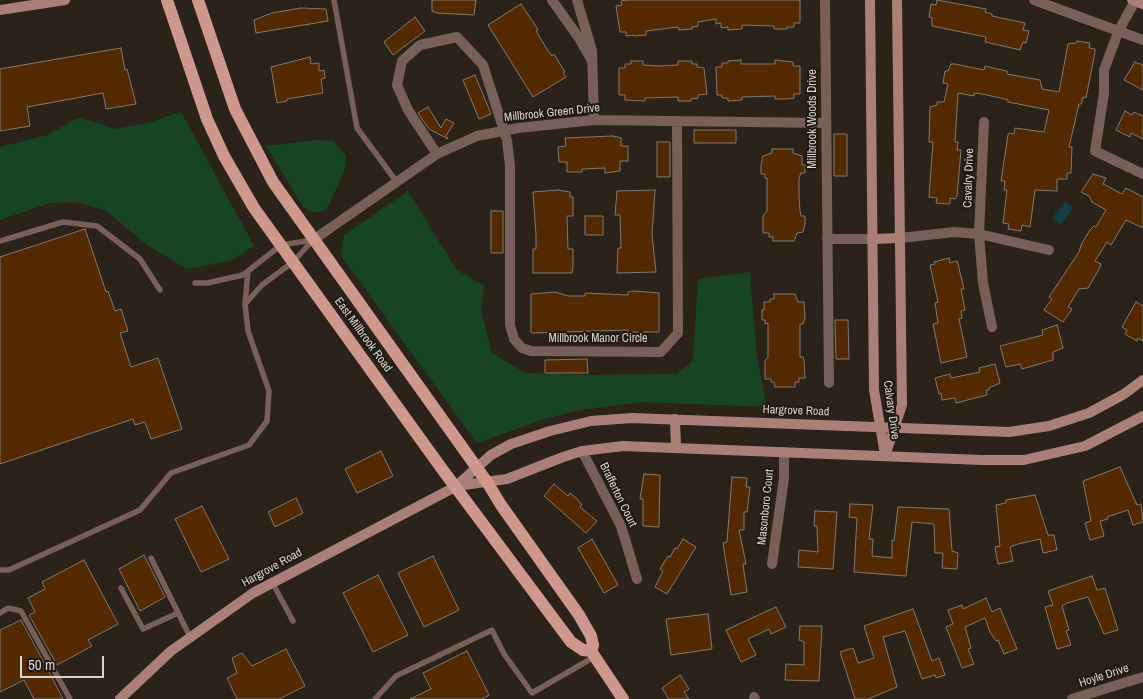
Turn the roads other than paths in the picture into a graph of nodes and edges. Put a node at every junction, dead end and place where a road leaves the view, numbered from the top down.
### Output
1 (65, 0) edge
2 (167, 0) edge
3 (198, 0) edge
4 (334, 0) edge
5 (577, 0) edge
6 (825, 0) edge
7 (870, 0) edge
8 (897, 0) edge
9 (1034, 0) edge
10 (554, 1) edge
11 (1137, 1) edge
12 (0, 10) edge
13 (1120, 30) junction
14 (1143, 40) edge
15 (592, 62) junction
16 (594, 120) junction
17 (984, 122) dead end
18 (677, 123) junction
19 (825, 123) junction
20 (505, 130) junction
21 (437, 154) junction
22 (1143, 174) edge
23 (396, 181) junction
24 (979, 234) junction
25 (900, 238) junction
26 (827, 239) junction
27 (873, 239) junction
28 (313, 240) junction
29 (0, 241) edge
30 (281, 245) junction
31 (1049, 250) dead end
32 (293, 262) junction
33 (248, 271) junction
34 (195, 283) dead end
35 (160, 290) dead end
36 (245, 304) junction
37 (992, 327) dead end
38 (1143, 380) edge
39 (828, 383) dead end
40 (1143, 416) edge
41 (675, 419) junction
42 (880, 427) junction
43 (895, 427) junction
44 (676, 447) junction
45 (582, 451) junction
46 (784, 452) junction
47 (885, 456) junction
48 (477, 468) junction
49 (487, 482) junction
50 (455, 487) junction
51 (150, 558) dead end
52 (772, 564) dead end
53 (0, 570) edge
54 (637, 579) dead end
55 (272, 582) junction
56 (122, 588) dead end
57 (0, 613) edge
58 (178, 613) junction
59 (292, 621) dead end
60 (190, 637) junction
61 (593, 654) junction
62 (1143, 677) edge
63 (533, 696) edge
64 (70, 699) edge
65 (120, 699) edge
66 (375, 699) edge
67 (623, 699) edge
68 (1072, 699) edge

1 - 12 street
2 - 30 main road, East Millbrook Road
3 - 28 main road, East Millbrook Road
4 - 23 lane
5 - 15 street
6 - 19 street, Millbrook Woods Drive
7 - 27 street, Calvary Drive
8 - 25 street, Calvary Drive
9 - 13 street
10 - 15 street
11 - 13 street
13 - 14 street
13 - 22 street
15 - 16 street
16 - 18 street, Millbrook Green Drive
16 - 20 street, Millbrook Green Drive
17 - 24 street, Cavalry Drive
18 - 19 street, Millbrook Green Drive
18 - 20 street, Millbrook Manor Circle
19 - 26 street, Millbrook Woods Drive
20 - 21 street, Millbrook Green Drive
20 - 21 street
21 - 23 street, Millbrook Green Drive
23 - 28 street, Millbrook Green Drive
24 - 25 street
24 - 31 street
24 - 37 street
25 - 27 street
25 - 43 street, Calvary Drive
26 - 27 street
26 - 39 street, Millbrook Woods Drive
27 - 42 street, Calvary Drive
28 - 30 lane
28 - 32 lane
28 - 48 main road, East Millbrook Road
29 - 35 lane
30 - 32 main road, East Millbrook Road
30 - 33 lane
32 - 36 lane
32 - 50 main road, East Millbrook Road
33 - 34 lane
33 - 36 lane
36 - 53 lane
38 - 43 street, Hargrove Road
40 - 47 street, Hargrove Road
41 - 42 street, Hargrove Road
41 - 44 street
41 - 48 street, Hargrove Road
42 - 43 street, Hargrove Road
42 - 47 street, Calvary Drive
43 - 47 street, Calvary Drive
44 - 45 street, Hargrove Road
44 - 46 street, Hargrove Road
45 - 49 street, Hargrove Road
45 - 54 street, Brafferton Court
46 - 47 street, Hargrove Road
46 - 52 street, Masonboro Court
48 - 49 main road, East Millbrook Road
48 - 50 street, Hargrove Road
49 - 50 street, Hargrove Road
49 - 61 main road, East Millbrook Road
50 - 55 street, Hargrove Road
50 - 61 main road, East Millbrook Road
51 - 58 lane
55 - 59 lane
55 - 60 street, Hargrove Road
56 - 58 lane
57 - 64 lane
58 - 60 lane
60 - 65 street, Hargrove Road
61 - 63 lane
61 - 67 main road, East Millbrook Road
62 - 68 street, Hoyle Drive
63 - 66 lane

